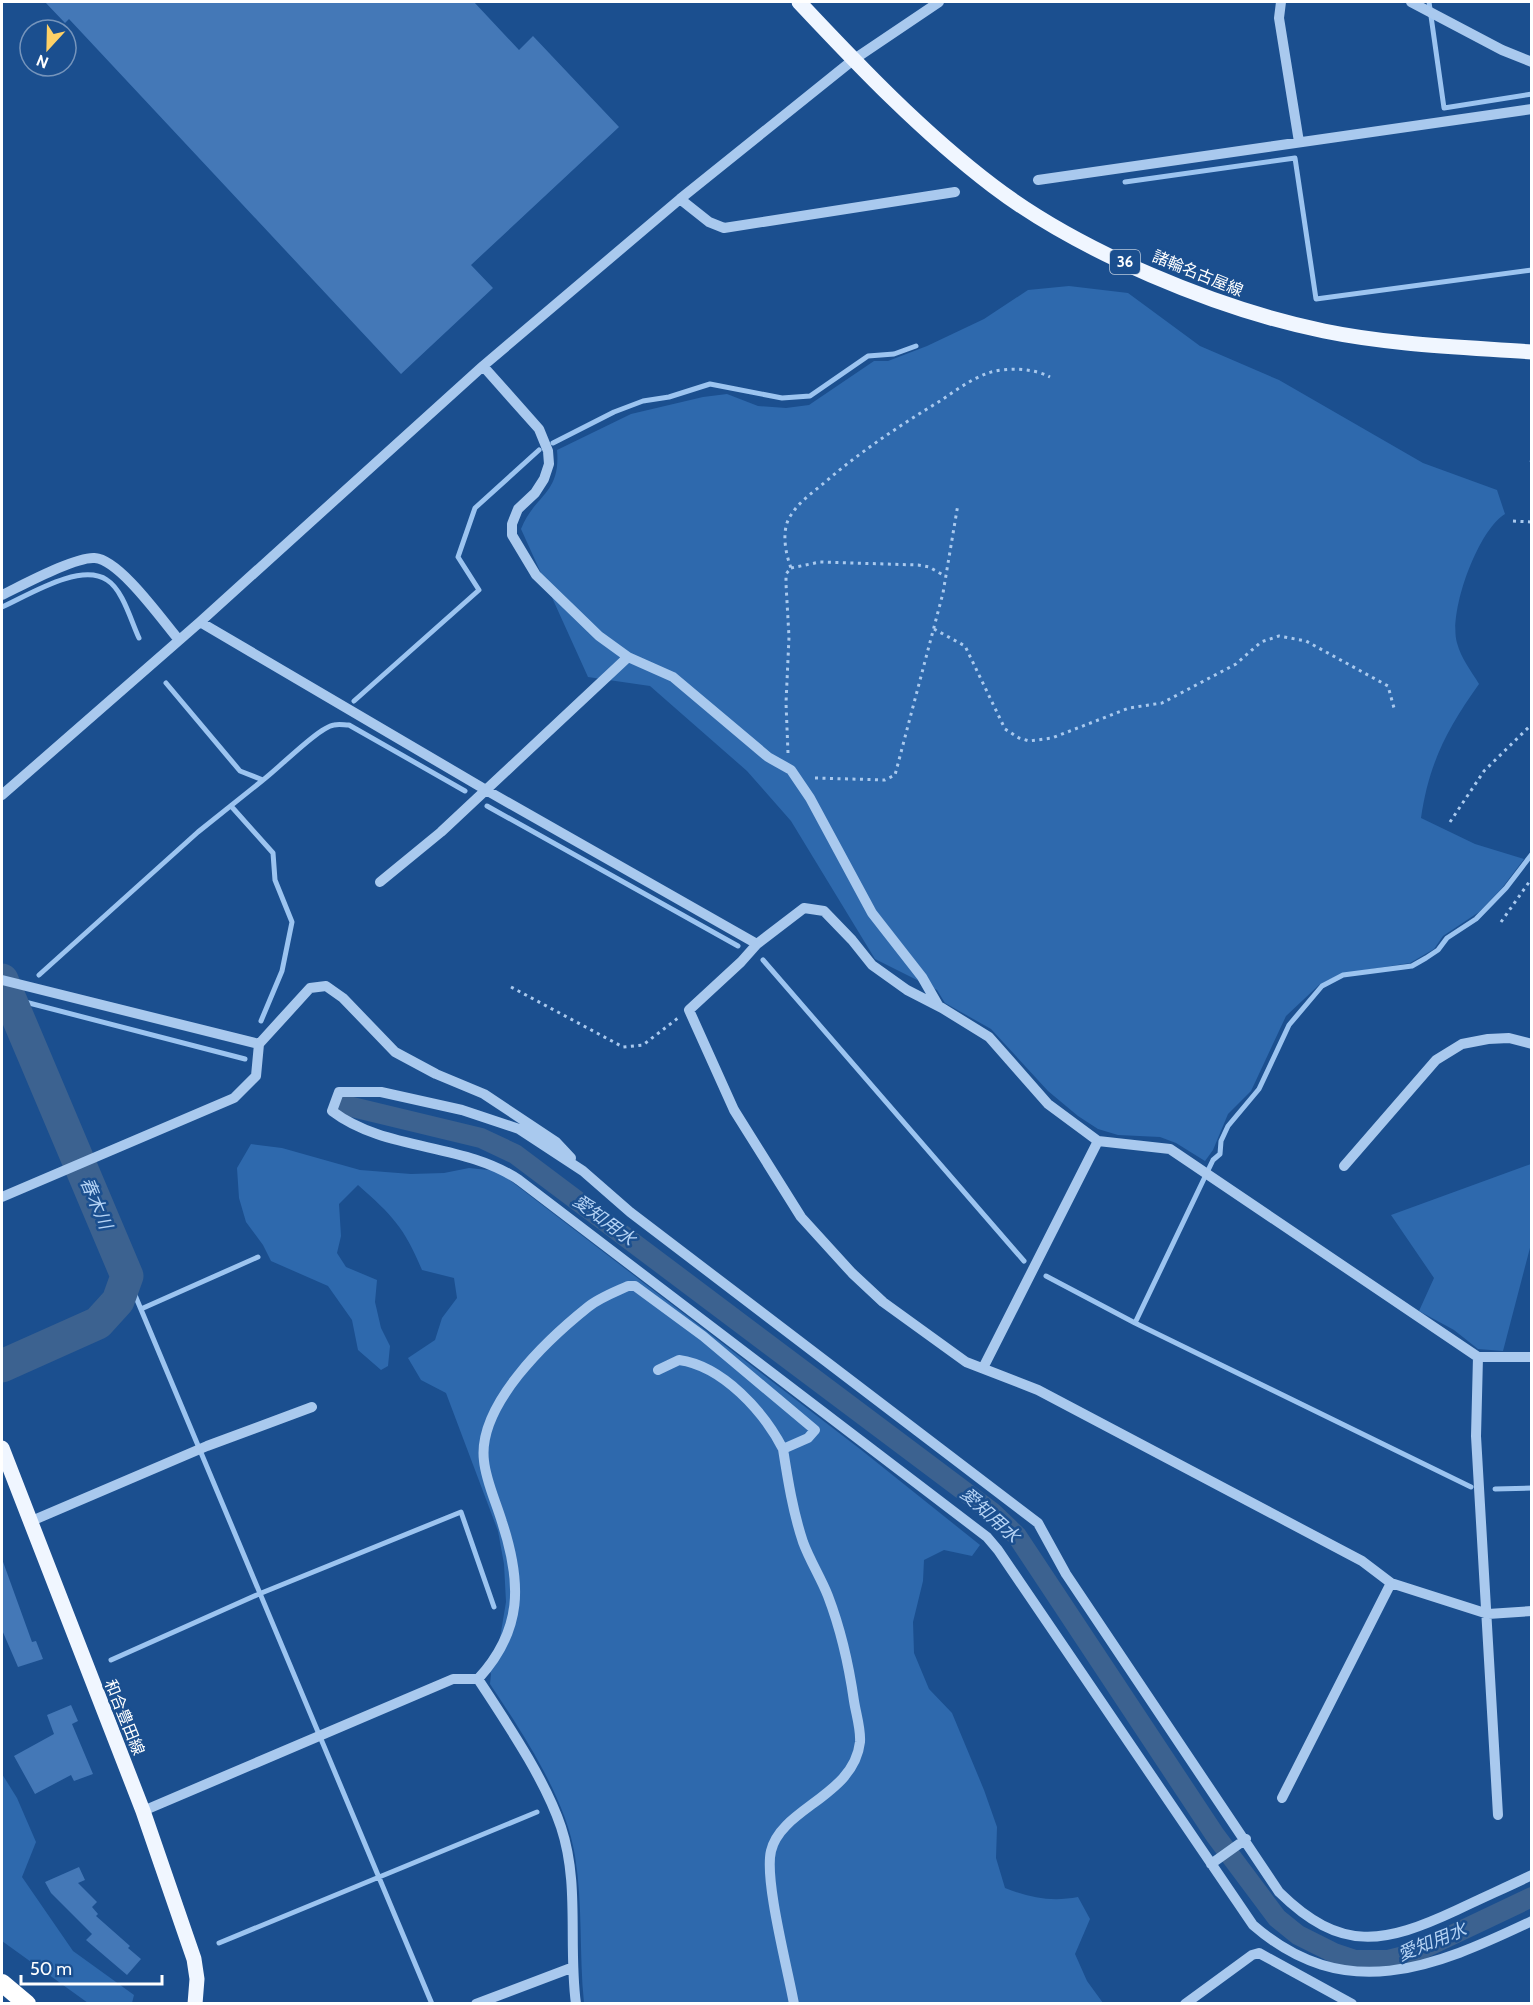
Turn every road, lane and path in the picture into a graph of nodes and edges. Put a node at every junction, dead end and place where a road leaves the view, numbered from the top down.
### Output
1 (799, 2) edge
2 (939, 2) edge
3 (1281, 2) edge
4 (1411, 2) edge
5 (853, 60) junction
6 (1532, 62) edge
7 (1532, 109) edge
8 (1299, 142) junction
9 (1038, 180) dead end
10 (955, 192) dead end
11 (680, 199) junction
12 (1532, 352) edge
13 (483, 366) junction
14 (1050, 377) dead end
15 (958, 504) dead end
16 (1513, 520) dead end
17 (1532, 522) edge
18 (791, 568) junction
19 (945, 576) junction
20 (2, 595) edge
21 (200, 622) junction
22 (934, 629) junction
23 (179, 640) junction
24 (628, 657) junction
25 (1394, 708) dead end
26 (1532, 724) edge
27 (784, 766) junction
28 (798, 781) junction
29 (486, 790) junction
30 (2, 795) edge
31 (1450, 822) dead end
32 (1532, 878) edge
33 (380, 882) dead end
34 (1501, 922) dead end
35 (757, 944) junction
36 (2, 980) edge
37 (511, 987) dead end
38 (938, 1005) junction
39 (689, 1010) junction
40 (259, 1044) junction
41 (1532, 1044) edge
42 (1098, 1141) junction
43 (1344, 1166) dead end
44 (583, 1171) junction
45 (2, 1197) edge
46 (1478, 1357) junction
47 (1532, 1357) edge
48 (983, 1368) junction
49 (658, 1370) dead end
50 (312, 1407) dead end
51 (2, 1448) edge
52 (783, 1449) junction
53 (29, 1522) junction
54 (1391, 1583) junction
55 (1532, 1611) edge
56 (1488, 1614) junction
57 (478, 1679) junction
58 (1282, 1798) dead end
59 (143, 1811) junction
60 (1498, 1815) dead end
61 (1246, 1839) junction
62 (1211, 1864) junction
63 (1532, 1875) edge
64 (1532, 1921) edge
65 (571, 1968) junction
66 (2, 1983) edge
67 (27, 2004) edge
68 (195, 2004) edge
69 (476, 2004) edge
70 (576, 2004) edge
71 (794, 2004) edge
72 (1185, 2004) edge
73 (1352, 2004) edge

1 - 5 main road, 諸輪名古屋線 / 36
2 - 5 street
3 - 8 street
4 - 6 street
5 - 11 street
5 - 12 main road, 諸輪名古屋線 / 36
7 - 8 street
8 - 9 street
10 - 11 street
11 - 13 street
13 - 21 street
13 - 24 street
14 - 18 path
15 - 19 path
16 - 17 path
18 - 19 path
18 - 27 path
19 - 22 path
20 - 23 street
21 - 23 street
21 - 29 street
22 - 25 path
22 - 28 path
23 - 30 street
24 - 27 street
24 - 29 street
26 - 31 path
27 - 28 street
28 - 38 street
29 - 33 street
29 - 35 street
32 - 34 path
35 - 38 street
35 - 39 street
36 - 40 street
37 - 39 path
38 - 42 street
39 - 48 street
40 - 44 street
40 - 45 street
41 - 43 street
42 - 46 street
42 - 48 street
44 - 61 street
44 - 62 street
46 - 47 street
46 - 56 street
48 - 54 street
49 - 52 street
50 - 53 street
51 - 53 main road, 和合豊田線
52 - 57 street
52 - 71 street
53 - 59 main road, 和合豊田線
54 - 56 street
54 - 58 street
55 - 56 street
56 - 60 street
57 - 59 street
57 - 65 street
59 - 68 main road, 和合豊田線
61 - 62 street
61 - 63 street
62 - 64 street
65 - 69 street
65 - 70 street
66 - 67 highway
72 - 73 street

